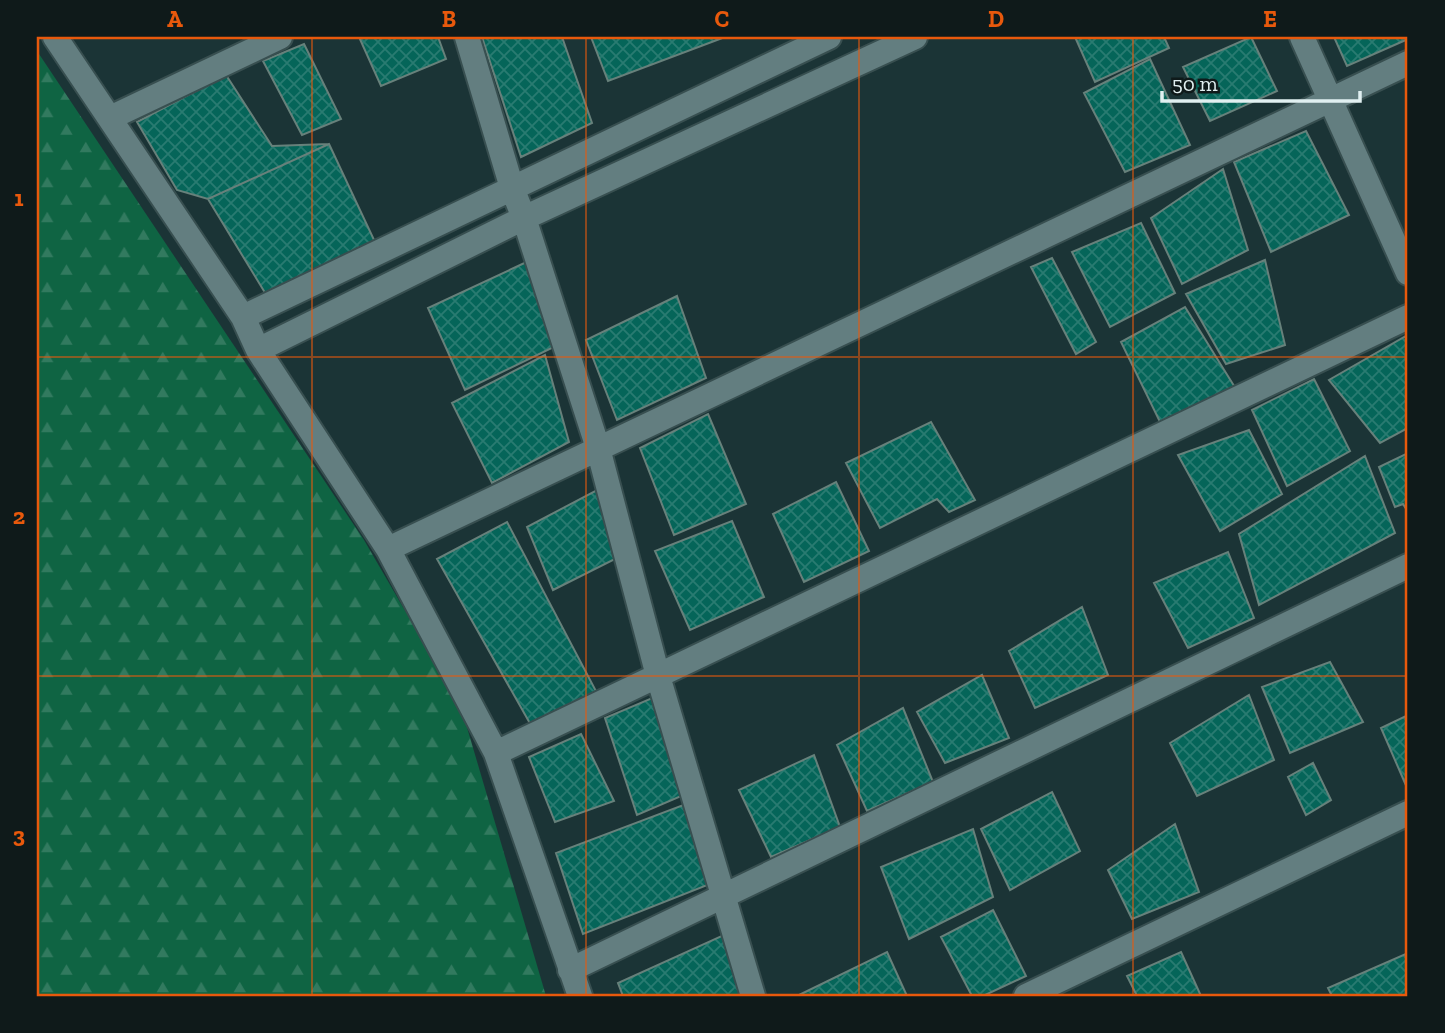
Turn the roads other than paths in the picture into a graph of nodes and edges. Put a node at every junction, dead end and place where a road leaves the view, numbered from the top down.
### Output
1 (54, 37) edge
2 (280, 37) edge
3 (467, 37) edge
4 (829, 37) edge
5 (915, 37) edge
6 (1302, 37) edge
7 (1408, 64) edge
8 (1331, 100) junction
9 (110, 118) junction
10 (512, 188) junction
11 (524, 218) junction
12 (1408, 273) edge
13 (243, 317) junction
14 (1408, 317) edge
15 (258, 350) junction
16 (598, 448) junction
17 (388, 549) junction
18 (1408, 566) edge
19 (658, 676) junction
20 (496, 753) junction
21 (1408, 813) edge
22 (723, 895) junction
23 (569, 970) junction
24 (580, 996) edge
25 (753, 996) edge
26 (1026, 996) edge

1 - 9 street
2 - 9 street
3 - 10 street
4 - 10 street
5 - 11 street
6 - 8 street
7 - 8 street
8 - 12 street
8 - 16 street
9 - 13 street
10 - 11 street
10 - 13 street
11 - 15 street
11 - 16 street
13 - 15 street
14 - 19 street
15 - 17 street
16 - 17 street
16 - 19 street
17 - 20 street
18 - 22 street
19 - 20 street
19 - 22 street
20 - 23 street
21 - 26 street
22 - 23 street
22 - 25 street
23 - 24 street

